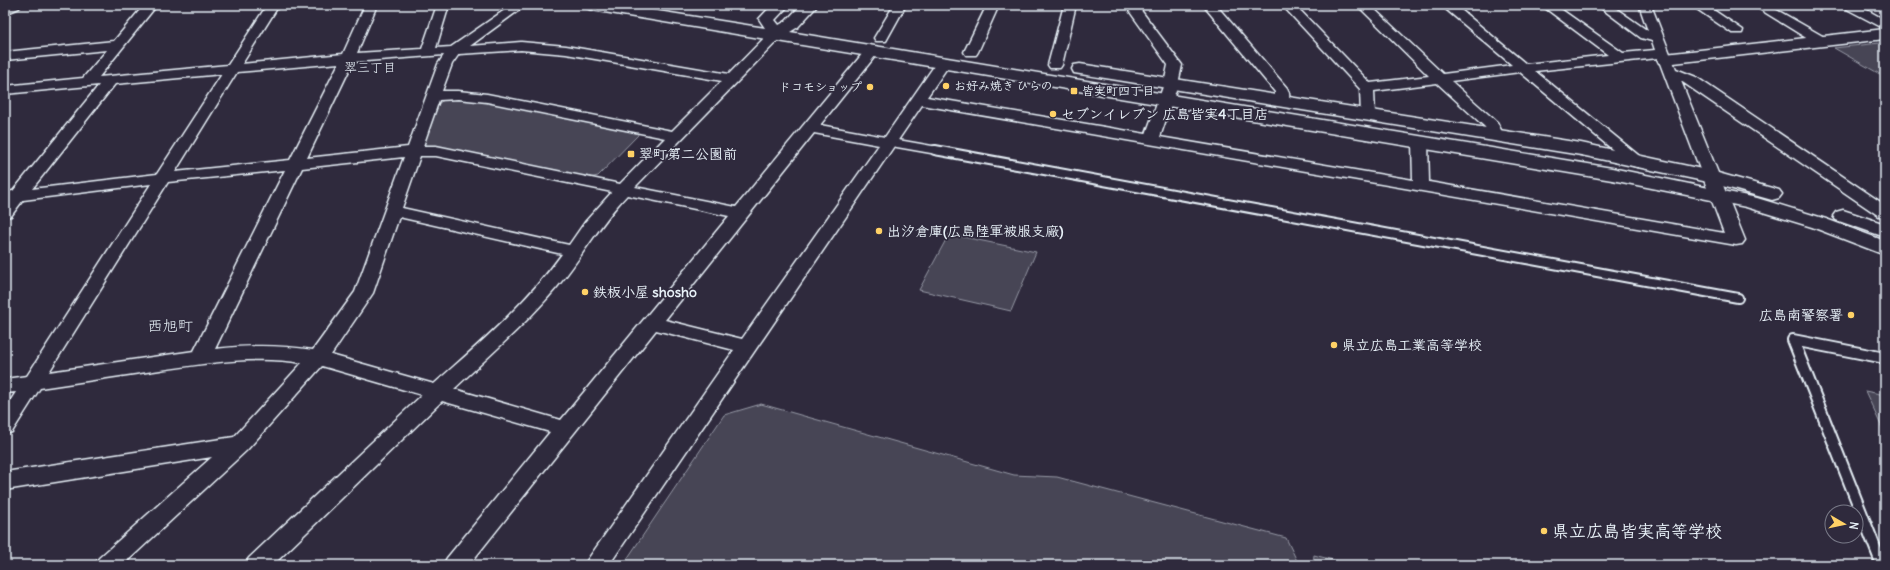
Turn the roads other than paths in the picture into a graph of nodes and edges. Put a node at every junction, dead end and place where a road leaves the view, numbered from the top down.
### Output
1 (15, 5) edge
2 (151, 5) edge
3 (273, 5) edge
4 (371, 5) edge
5 (443, 5) edge
6 (520, 5) edge
7 (592, 5) edge
8 (678, 5) edge
9 (781, 5) edge
10 (810, 5) edge
11 (900, 5) edge
12 (992, 5) edge
13 (1070, 5) edge
14 (1131, 5) edge
15 (1209, 5) edge
16 (1288, 5) edge
17 (1362, 5) edge
18 (1447, 5) edge
19 (1548, 5) edge
20 (1603, 5) edge
21 (1645, 5) edge
22 (1697, 5) edge
23 (1760, 5) edge
24 (1849, 5) edge
25 (5, 10) edge
26 (792, 24) junction
27 (1885, 25) edge
28 (771, 27) junction
29 (1736, 30) dead end
30 (1885, 34) edge
31 (1657, 38) junction
32 (1821, 41) junction
33 (877, 44) junction
34 (118, 45) junction
35 (456, 49) junction
36 (428, 52) junction
37 (971, 52) junction
38 (5, 56) edge
39 (348, 58) junction
40 (1621, 58) junction
41 (1666, 61) junction
42 (944, 62) junction
43 (1055, 65) junction
44 (232, 68) junction
45 (1523, 68) junction
46 (1440, 78) junction
47 (111, 80) junction
48 (732, 80) junction
49 (87, 83) junction
50 (1366, 88) junction
51 (5, 90) edge
52 (1168, 92) junction
53 (434, 96) junction
54 (918, 100) junction
55 (1282, 102) junction
56 (1368, 115) junction
57 (810, 128) junction
58 (675, 136) junction
59 (1496, 136) junction
60 (1151, 140) junction
61 (889, 142) junction
62 (1420, 142) junction
63 (415, 151) junction
64 (1637, 162) junction
65 (297, 164) junction
66 (1711, 177) junction
67 (163, 178) junction
68 (1421, 186) junction
69 (623, 189) junction
70 (1717, 195) junction
71 (12, 196) edge
72 (393, 211) junction
73 (5, 212) edge
74 (1885, 212) edge
75 (741, 214) junction
76 (1885, 231) edge
77 (1885, 248) edge
78 (572, 251) junction
79 (1738, 298) dead end
80 (652, 323) junction
81 (747, 347) junction
82 (201, 357) junction
83 (318, 358) junction
84 (1885, 358) edge
85 (33, 382) junction
86 (5, 386) edge
87 (439, 392) junction
88 (5, 426) edge
89 (566, 429) junction
90 (240, 444) junction
91 (5, 481) edge
92 (107, 565) edge
93 (257, 565) edge
94 (455, 565) edge
95 (596, 565) edge
96 (1882, 565) edge

1 - 25 street
2 - 34 street
3 - 44 street
4 - 39 street
5 - 36 street
6 - 35 street
7 - 28 street
8 - 28 street
9 - 28 street
10 - 26 street
11 - 33 street
12 - 37 street
13 - 43 street
14 - 52 street
15 - 55 street
16 - 50 street
17 - 46 street
18 - 45 street
19 - 40 street
20 - 31 street
21 - 31 street
22 - 29 street
23 - 32 street
24 - 27 street
26 - 28 street
26 - 33 street
28 - 33 street
28 - 48 street
30 - 32 street
31 - 41 street
32 - 41 street
33 - 37 street
33 - 42 street
33 - 57 street
34 - 38 street
34 - 49 street
35 - 36 street
35 - 48 street
35 - 53 street
36 - 39 street
37 - 43 street
39 - 44 street
39 - 65 street
40 - 41 street
40 - 45 street
41 - 66 street
41 - 74 street
42 - 52 street
42 - 54 street
43 - 52 street
44 - 47 street
44 - 67 street
45 - 46 street
45 - 64 street
46 - 50 street
46 - 59 street
47 - 49 street
47 - 71 street
48 - 58 street
49 - 51 street
50 - 56 street
52 - 55 street
52 - 60 street
52 - 62 street
53 - 58 street
53 - 63 street
54 - 60 street
54 - 61 street
55 - 56 street
56 - 59 street
57 - 61 street
57 - 75 street
58 - 69 street
59 - 64 street
60 - 68 street
61 - 79 lane
61 - 81 street
62 - 68 street
62 - 70 street
63 - 65 street
63 - 69 street
63 - 72 street
64 - 66 street
65 - 67 street
65 - 82 street
66 - 70 street
66 - 76 street
67 - 71 street
67 - 85 street
68 - 70 street
69 - 75 street
69 - 78 street
70 - 77 street
71 - 73 street
72 - 78 street
72 - 83 street
75 - 80 street
78 - 87 street
80 - 81 street
80 - 89 street
81 - 95 street
82 - 83 street
82 - 85 street
83 - 87 street
83 - 90 street
84 - 96 lane
85 - 86 street
85 - 88 street
87 - 89 street
87 - 93 street
89 - 94 street
90 - 91 street
90 - 92 street

